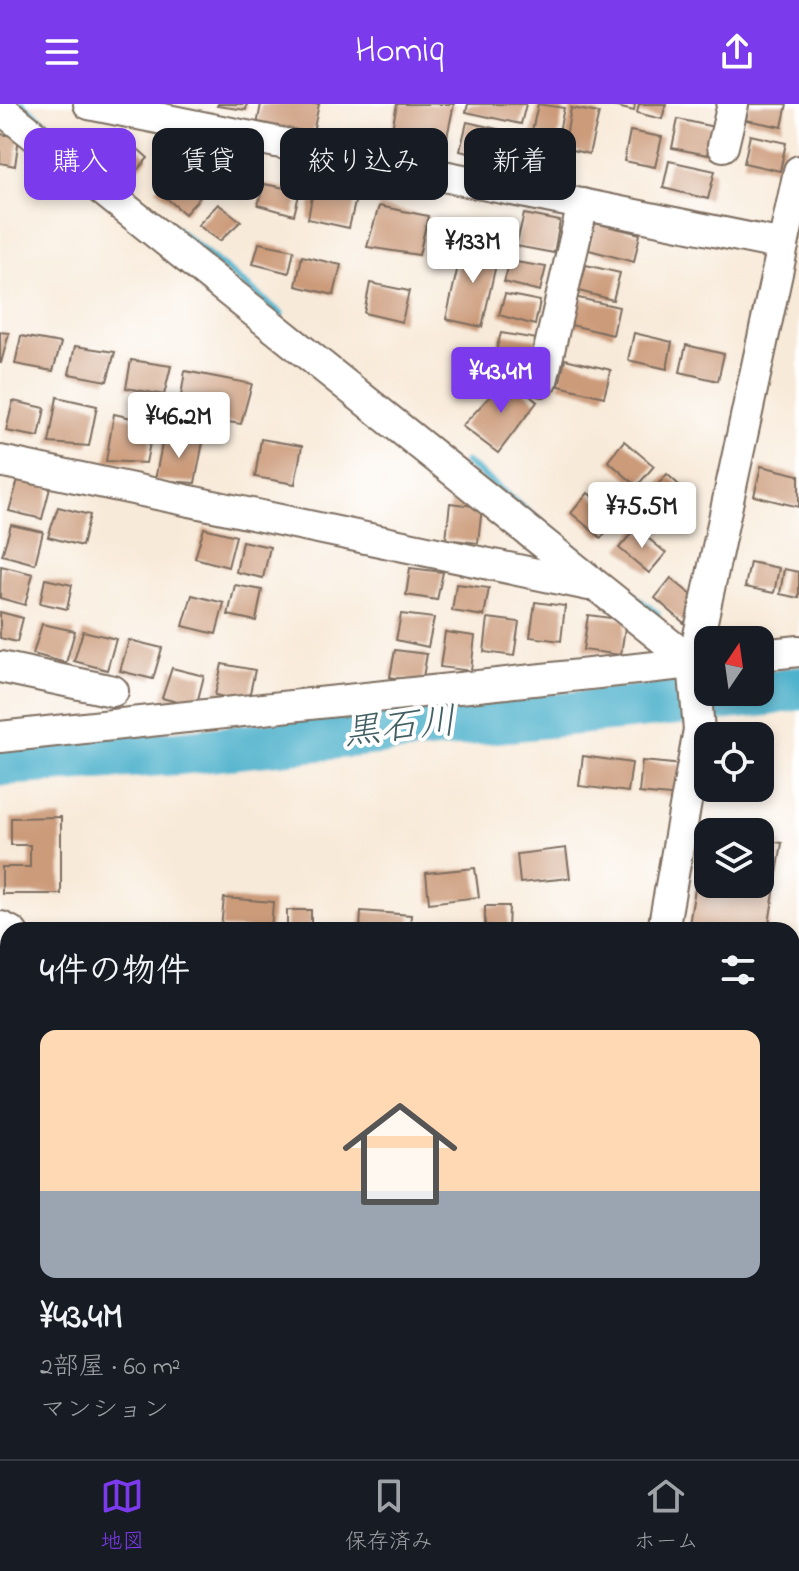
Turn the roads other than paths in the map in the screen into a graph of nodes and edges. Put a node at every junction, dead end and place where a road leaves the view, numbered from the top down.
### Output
1 (89, 104) edge
2 (733, 104) edge
3 (0, 108) edge
4 (723, 146) dead end
5 (799, 171) edge
6 (583, 204) junction
7 (795, 209) edge
8 (783, 245) junction
9 (542, 381) dead end
10 (0, 463) edge
11 (597, 586) junction
12 (707, 626) edge
13 (799, 651) edge
14 (774, 654) edge
15 (694, 658) edge
16 (694, 663) edge
17 (0, 667) edge
18 (113, 691) dead end
19 (699, 706) edge
20 (0, 737) edge
21 (664, 922) edge

1 - 6 street
2 - 4 street
3 - 11 street
5 - 7 street
6 - 8 street
6 - 9 street
7 - 8 street
8 - 12 street
10 - 11 street
11 - 15 street
13 - 14 street
16 - 20 street
17 - 18 street
19 - 21 street

